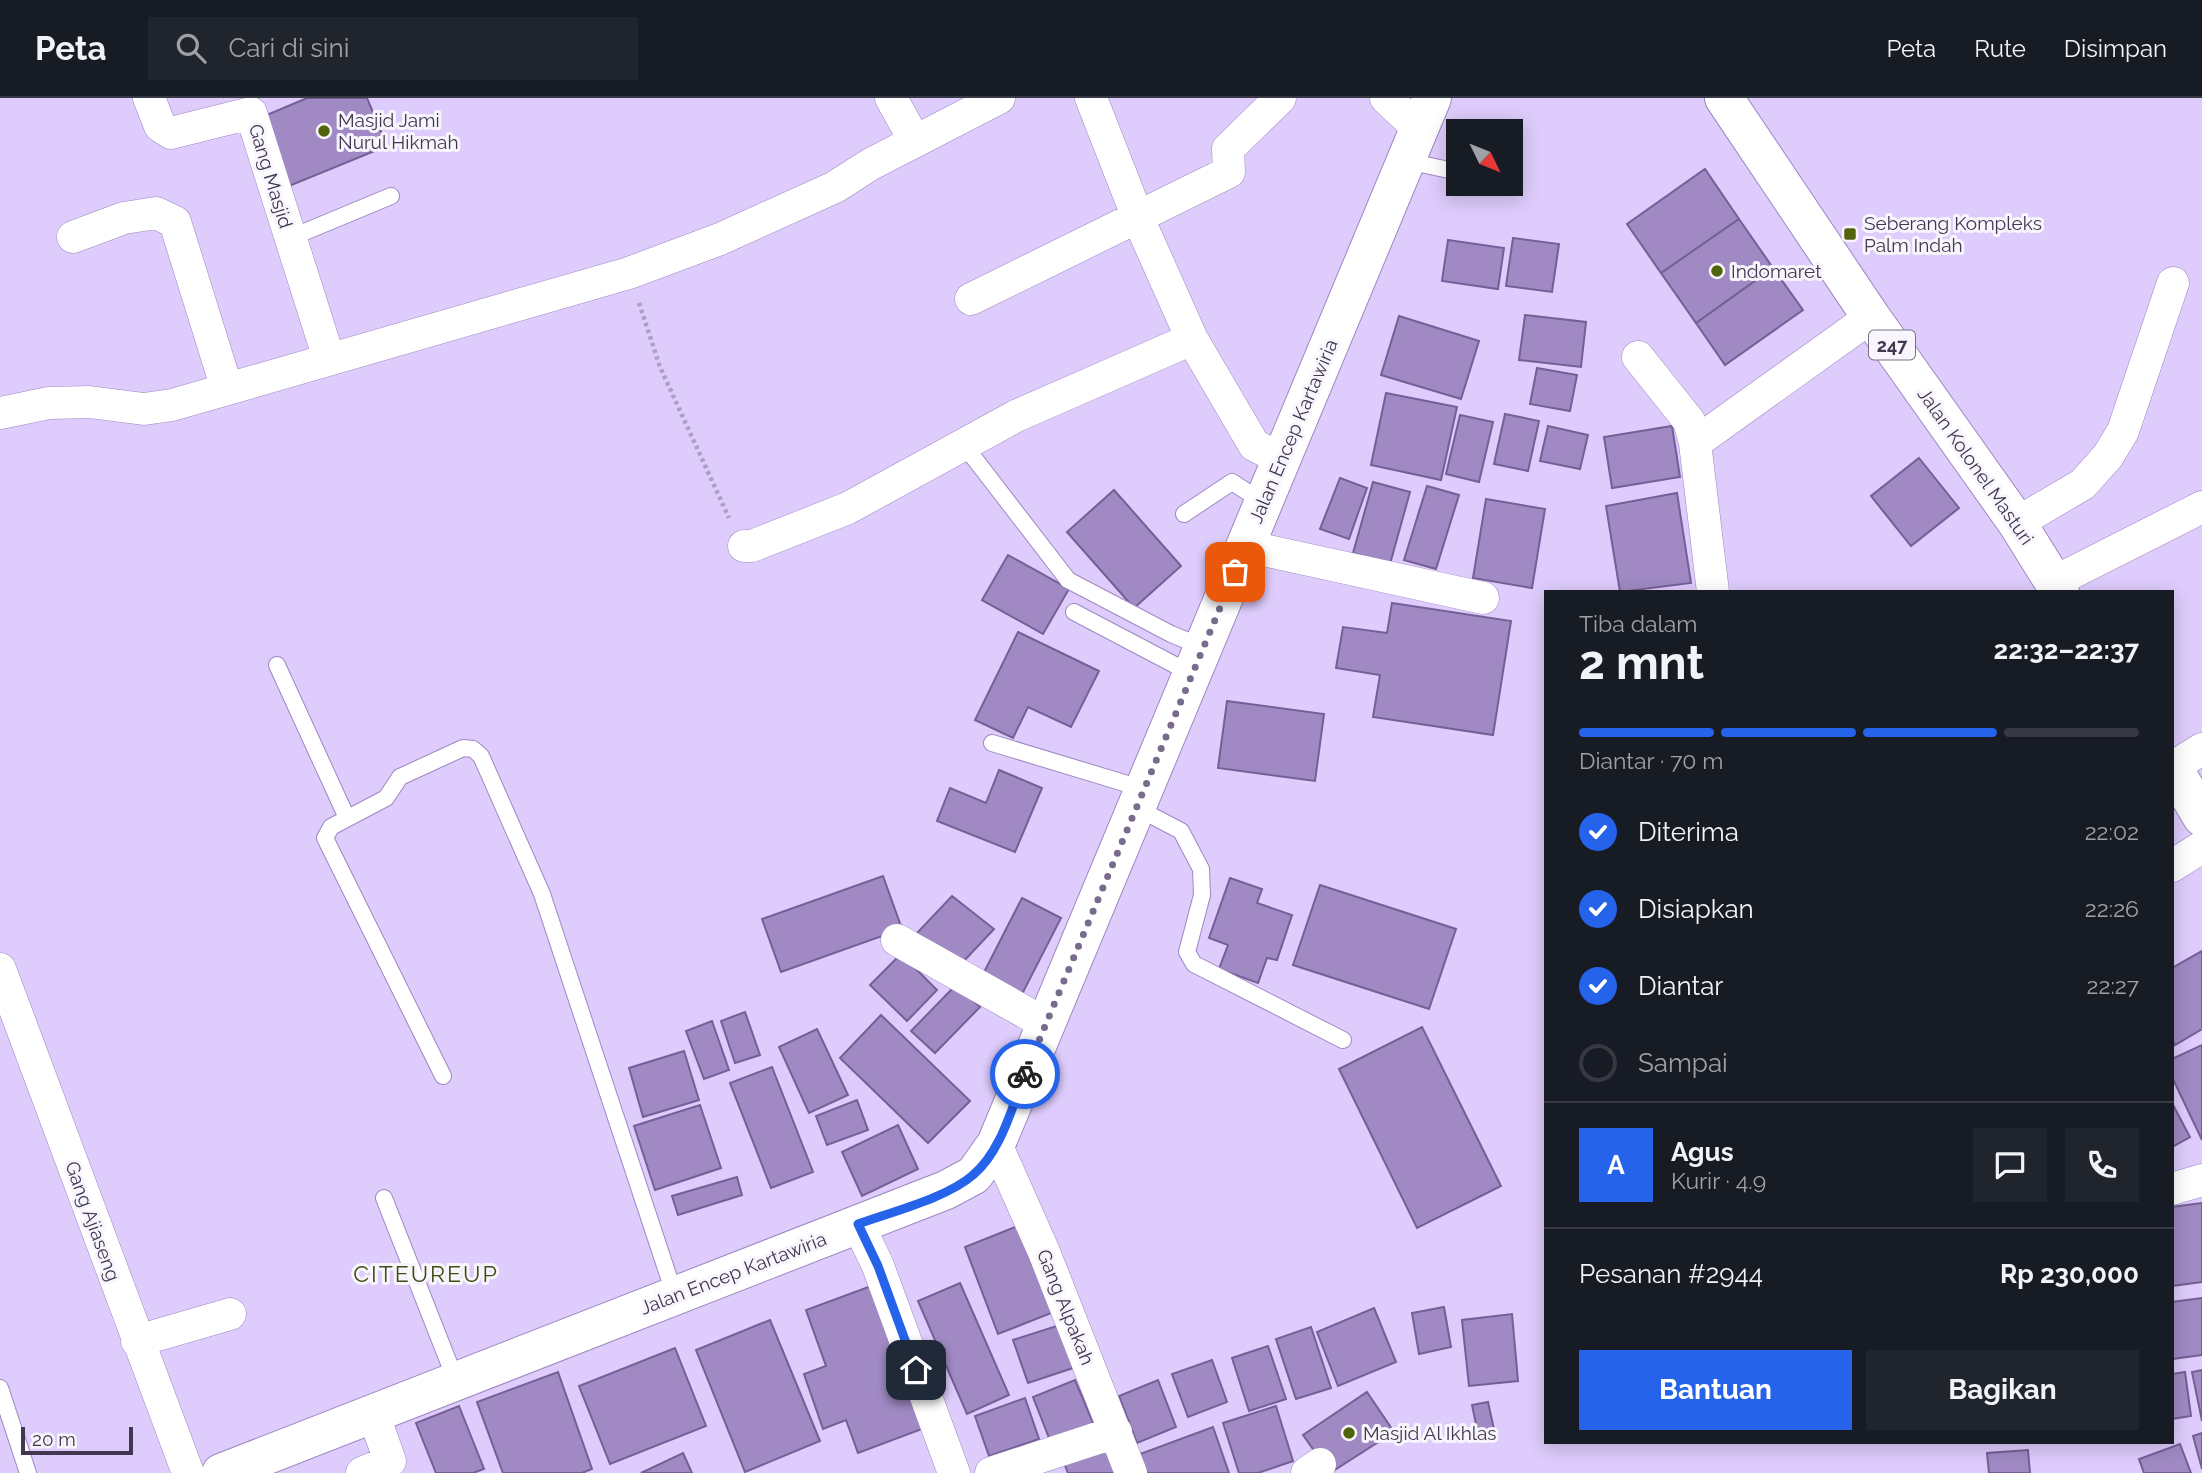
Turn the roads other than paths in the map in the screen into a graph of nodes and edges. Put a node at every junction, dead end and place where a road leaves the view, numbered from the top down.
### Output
1 (149, 98) edge
2 (891, 98) edge
3 (999, 98) edge
4 (1091, 98) edge
5 (1280, 98) edge
6 (1386, 98) edge
7 (1724, 98) edge
8 (1419, 129) edge
9 (915, 141) junction
10 (1446, 159) edge
11 (391, 196) dead end
12 (1138, 218) junction
13 (73, 237) dead end
14 (290, 238) junction
15 (2173, 283) dead end
16 (971, 299) dead end
17 (1865, 307) junction
18 (1192, 339) junction
19 (1638, 357) dead end
20 (330, 359) junction
21 (227, 389) junction
22 (0, 413) edge
23 (1692, 432) junction
24 (964, 445) junction
25 (1281, 459) junction
26 (1264, 502) junction
27 (2202, 507) edge
28 (1184, 514) dead end
29 (2017, 523) junction
30 (744, 546) road end
31 (1245, 546) junction
32 (1717, 586) edge
33 (2057, 587) edge
34 (1483, 597) dead end
35 (1074, 612) dead end
36 (1198, 660) junction
37 (276, 665) dead end
38 (992, 743) dead end
39 (2182, 761) edge
40 (1140, 799) junction
41 (2202, 817) edge
42 (347, 818) junction
43 (2202, 847) edge
44 (2174, 865) edge
45 (897, 940) dead end
46 (0, 968) edge
47 (1046, 1024) junction
48 (1343, 1040) dead end
49 (443, 1076) dead end
50 (996, 1144) junction
51 (2202, 1180) edge
52 (2174, 1188) edge
53 (384, 1198) dead end
54 (858, 1224) junction
55 (674, 1296) junction
56 (230, 1314) dead end
57 (137, 1341) junction
58 (456, 1381) junction
59 (0, 1388) edge
60 (373, 1413) junction
61 (1116, 1432) junction
62 (28, 1473) edge
63 (188, 1473) edge
64 (221, 1473) edge
65 (362, 1473) edge
66 (954, 1473) edge
67 (991, 1473) edge
68 (1131, 1473) edge

1 - 14 street, Gang Masjid
2 - 9 street
3 - 9 street
4 - 12 street
5 - 12 street
6 - 8 street
7 - 17 main road, Jalan Kolonel Masturi / 247
8 - 10 lane
8 - 25 main road, Jalan Encep Kartawiria
9 - 20 street
11 - 14 lane
12 - 16 street
12 - 18 street
13 - 21 street
14 - 20 street, Gang Masjid
15 - 29 street
17 - 23 street
17 - 29 main road, Jalan Kolonel Masturi / 247
18 - 24 street
18 - 25 street
19 - 23 street
20 - 21 street
21 - 22 street
23 - 32 street
24 - 30 street
24 - 36 lane
25 - 26 main road, Jalan Encep Kartawiria
26 - 28 lane
26 - 31 main road, Jalan Encep Kartawiria
27 - 33 street
29 - 33 main road, Jalan Kolonel Masturi / 247
31 - 34 street
31 - 36 main road, Jalan Encep Kartawiria
35 - 36 lane
36 - 40 main road, Jalan Encep Kartawiria
37 - 42 lane
38 - 40 lane
39 - 41 main road
40 - 47 main road, Jalan Encep Kartawiria
40 - 48 lane
42 - 49 lane
42 - 55 lane
43 - 44 street
45 - 47 street
46 - 57 street, Gang Ajiaseng
47 - 50 main road, Jalan Encep Kartawiria
50 - 54 main road, Jalan Encep Kartawiria
50 - 61 street, Gang Alpakah
51 - 52 street
53 - 58 lane
54 - 55 main road, Jalan Encep Kartawiria
54 - 66 street
55 - 58 main road, Jalan Encep Kartawiria
56 - 57 street
57 - 63 street, Gang Ajiaseng
58 - 60 main road, Jalan Encep Kartawiria
59 - 62 lane
60 - 64 main road, Jalan Encep Kartawiria
60 - 65 street
61 - 67 street
61 - 68 street, Gang Alpakah

